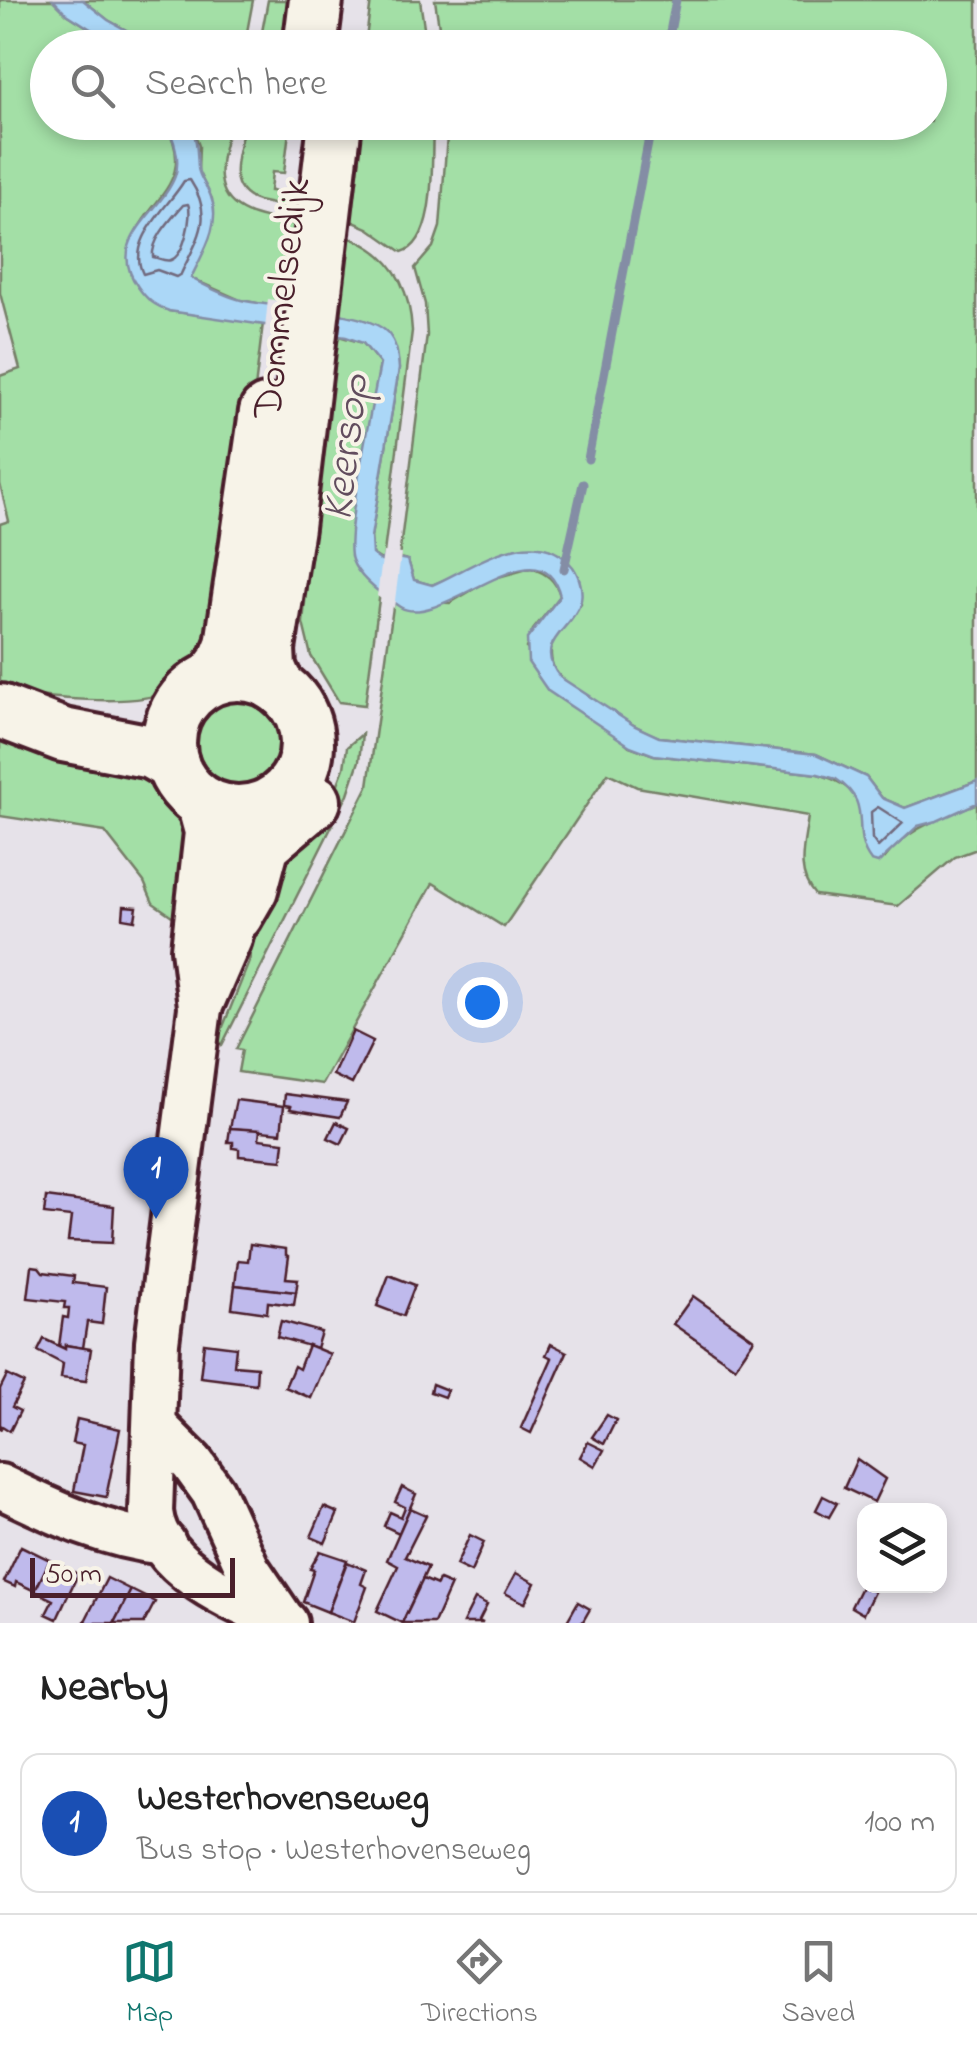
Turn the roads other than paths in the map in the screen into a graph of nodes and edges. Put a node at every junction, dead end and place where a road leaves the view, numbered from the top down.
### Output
1 (316, 0) edge
2 (348, 0) edge
3 (312, 30) edge
4 (344, 30) edge
5 (304, 140) edge
6 (326, 140) edge
7 (311, 176) junction
8 (279, 496) junction
9 (277, 686) junction
10 (196, 692) junction
11 (3, 712) edge
12 (184, 782) junction
13 (270, 819) junction
14 (236, 916) joint
15 (200, 1008) junction
16 (155, 1426) junction
17 (0, 1486) edge
18 (213, 1492) junction
19 (232, 1536) junction
20 (156, 1540) junction
21 (285, 1622) edge

1 - 3 main road
2 - 4 main road
5 - 7 main road, Dommelsedijk
6 - 7 main road, Dommelsedijk
7 - 8 main road, Dommelsedijk
8 - 9 main road
8 - 10 main road
8 - 13 main road
9 - 10 main road
9 - 13 main road
10 - 11 main road
10 - 12 main road
11 - 12 main road
12 - 13 main road
12 - 15 street
13 - 14 main road
14 - 15 street
15 - 16 street
16 - 18 street
16 - 20 street
17 - 20 street
18 - 19 street
18 - 20 street
19 - 20 street
19 - 21 street
20 - 21 street

